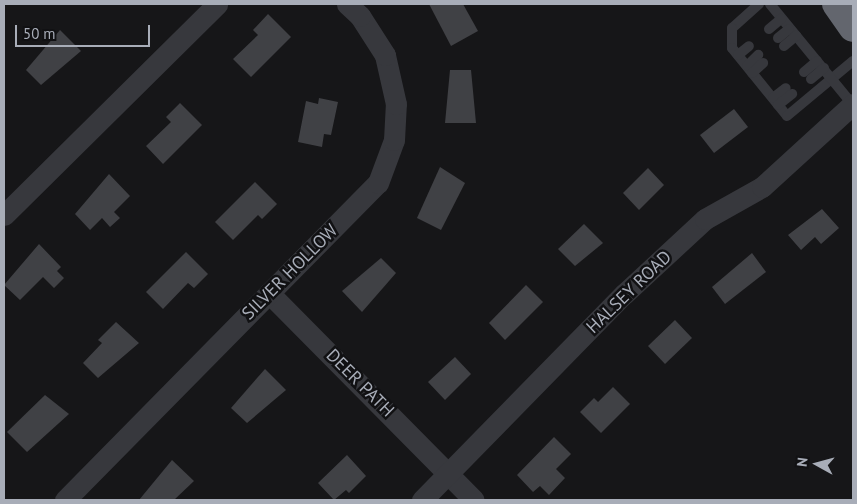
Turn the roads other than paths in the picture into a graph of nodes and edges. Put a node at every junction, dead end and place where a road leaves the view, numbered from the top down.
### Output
1 (217, 4) edge
2 (347, 4) edge
3 (759, 4) edge
4 (770, 4) edge
5 (836, 4) edge
6 (781, 18) junction
7 (853, 28) edge
8 (769, 29) dead end
9 (793, 32) junction
10 (781, 42) dead end
11 (749, 46) dead end
12 (738, 55) junction
13 (761, 59) dead end
14 (853, 61) edge
15 (820, 65) junction
16 (749, 69) junction
17 (808, 75) dead end
18 (832, 78) junction
19 (789, 91) dead end
20 (775, 101) junction
21 (853, 105) edge
22 (4, 215) edge
23 (269, 293) junction
24 (450, 474) junction
25 (65, 500) edge
26 (422, 500) edge
27 (474, 500) edge

1 - 22 street
2 - 23 street, SILVER HOLLOW
3 - 12 lane
4 - 6 lane
5 - 7 highway
6 - 8 lane
6 - 9 lane
9 - 10 lane
9 - 15 lane
11 - 12 lane
12 - 16 lane
13 - 16 lane
14 - 18 lane
15 - 17 lane
15 - 18 lane
16 - 20 lane
18 - 20 lane
18 - 21 lane
19 - 20 lane
21 - 24 street, HALSEY ROAD
23 - 24 street, DEER PATH
23 - 25 street, SILVER HOLLOW
24 - 26 street, HALSEY ROAD
24 - 27 street, DEER PATH

